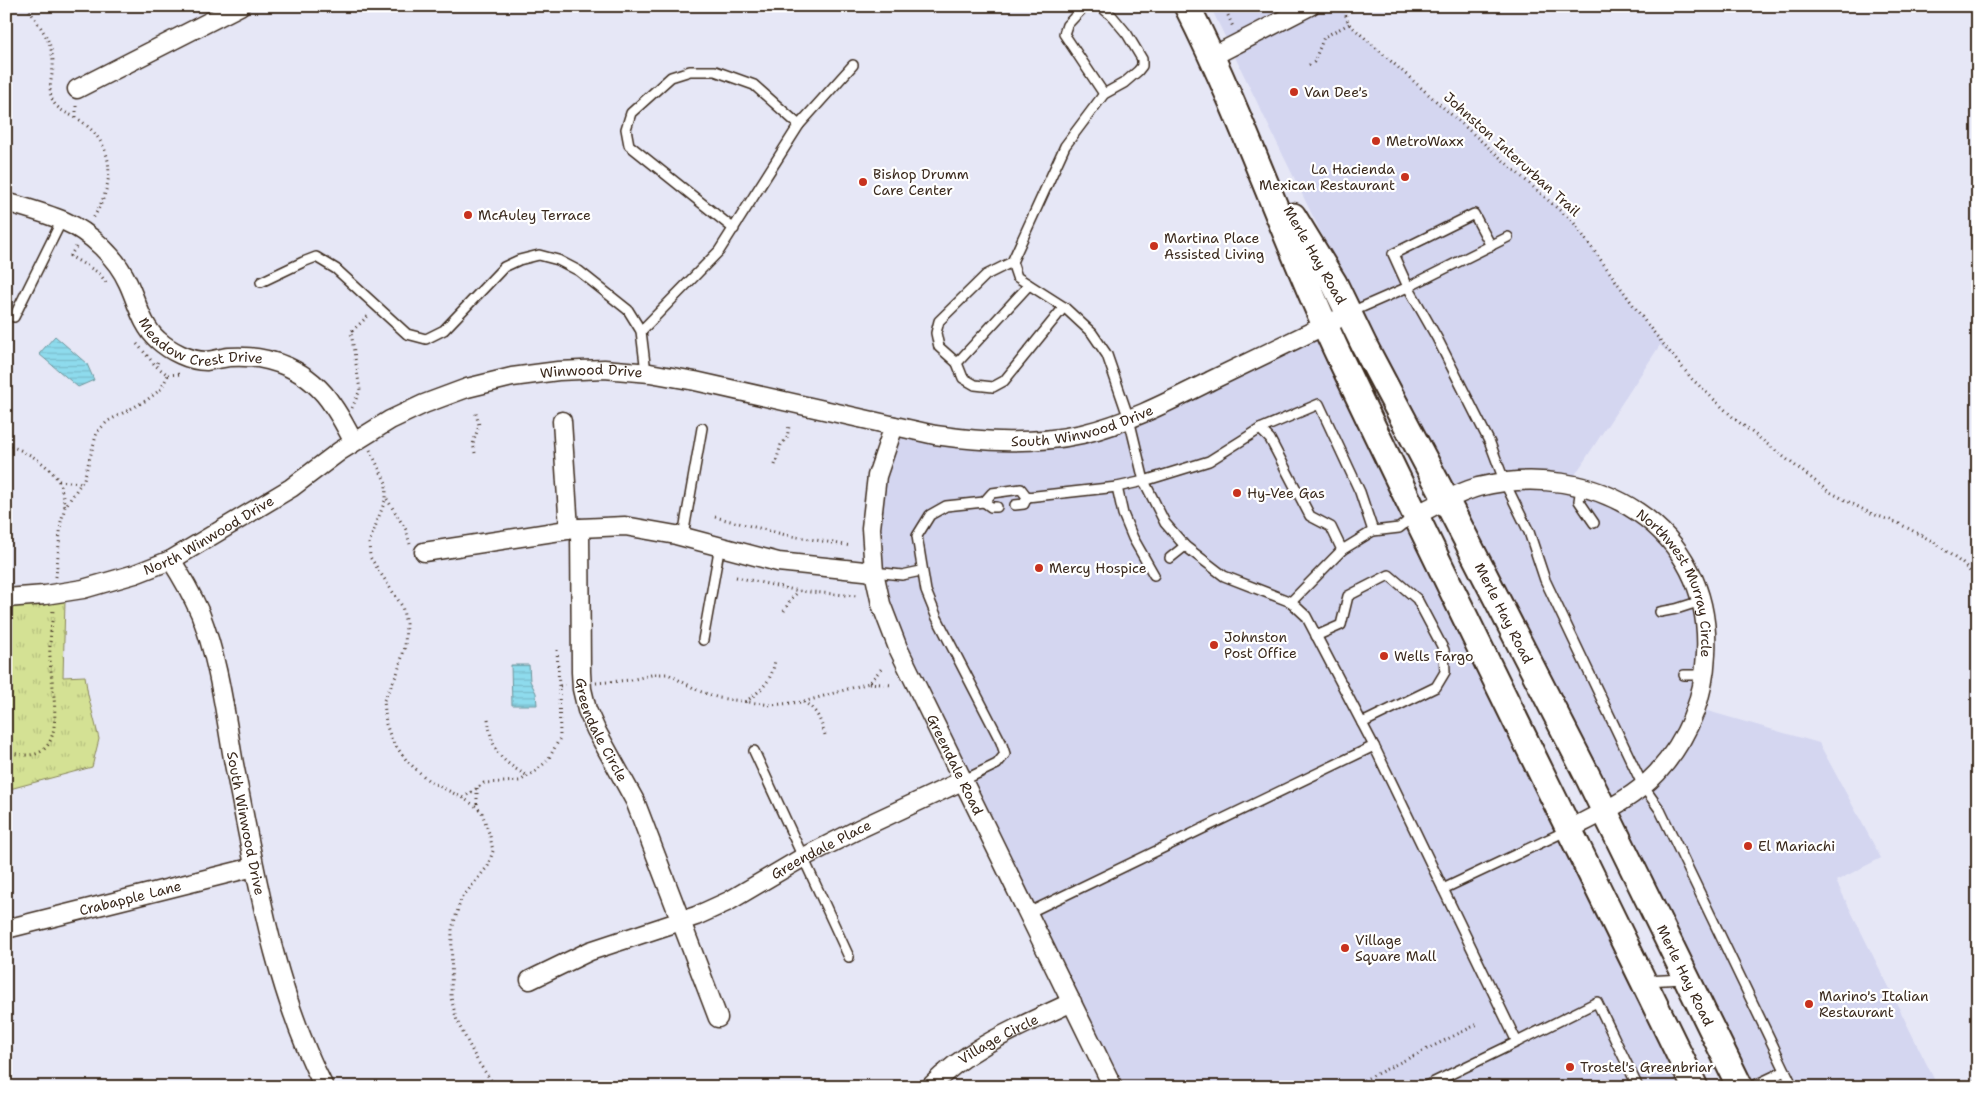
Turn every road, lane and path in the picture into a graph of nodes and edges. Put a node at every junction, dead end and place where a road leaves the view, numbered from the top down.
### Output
1 (28, 6) edge
2 (240, 6) edge
3 (1088, 6) edge
4 (1100, 6) edge
5 (1187, 6) edge
6 (1224, 6) edge
7 (1310, 6) edge
8 (1342, 6) edge
9 (1349, 24) junction
10 (1241, 42) junction
11 (1213, 56) junction
12 (853, 65) dead end
13 (1309, 65) dead end
14 (77, 89) dead end
15 (1104, 94) junction
16 (798, 125) junction
17 (1252, 147) junction
18 (6, 202) edge
19 (62, 220) junction
20 (734, 229) junction
21 (83, 233) junction
22 (1508, 237) dead end
23 (1491, 246) junction
24 (1012, 262) junction
25 (261, 282) dead end
26 (1028, 285) junction
27 (1408, 287) junction
28 (110, 290) dead end
29 (378, 308) junction
30 (1064, 308) junction
31 (1348, 313) junction
32 (14, 317) dead end
33 (1326, 324) junction
34 (641, 331) junction
35 (134, 339) dead end
36 (165, 345) junction
37 (957, 362) junction
38 (156, 366) junction
39 (646, 372) junction
40 (185, 374) dead end
41 (168, 375) junction
42 (797, 404) joint
43 (475, 410) dead end
44 (1129, 419) junction
45 (341, 420) junction
46 (390, 420) joint
47 (562, 421) dead end
48 (789, 426) dead end
49 (894, 426) junction
50 (702, 428) dead end
51 (1260, 429) junction
52 (358, 440) junction
53 (6, 445) edge
54 (475, 453) dead end
55 (776, 465) dead end
56 (59, 481) junction
57 (1144, 481) junction
58 (81, 483) junction
59 (1505, 483) junction
60 (1581, 486) junction
61 (1116, 487) junction
62 (1027, 497) junction
63 (386, 498) junction
64 (1446, 500) junction
65 (984, 502) junction
66 (1016, 505) dead end
67 (65, 507) junction
68 (997, 507) dead end
69 (1416, 515) junction
70 (715, 517) dead end
71 (1594, 524) dead end
72 (574, 529) junction
73 (1373, 531) junction
74 (684, 536) junction
75 (720, 545) junction
76 (851, 546) dead end
77 (1185, 546) junction
78 (1342, 550) junction
79 (424, 552) joint
80 (1170, 558) dead end
81 (172, 560) junction
82 (922, 571) junction
83 (874, 572) junction
84 (1154, 575) dead end
85 (736, 577) dead end
86 (1978, 580) edge
87 (799, 591) junction
88 (54, 594) junction
89 (857, 596) dead end
90 (6, 598) edge
91 (1701, 601) junction
92 (1291, 602) junction
93 (784, 611) dead end
94 (1660, 612) dead end
95 (1316, 636) junction
96 (703, 640) dead end
97 (557, 650) dead end
98 (774, 660) dead end
99 (883, 667) dead end
100 (1705, 674) junction
101 (1684, 675) dead end
102 (869, 683) junction
103 (582, 684) junction
104 (892, 684) dead end
105 (560, 686) junction
106 (745, 702) junction
107 (803, 702) junction
108 (488, 719) dead end
109 (1362, 723) junction
110 (826, 738) dead end
111 (1374, 746) junction
112 (6, 751) edge
113 (754, 751) dead end
114 (528, 776) junction
115 (964, 780) junction
116 (1643, 786) junction
117 (477, 788) junction
118 (464, 798) junction
119 (477, 807) junction
120 (1604, 812) junction
121 (1568, 830) junction
122 (802, 858) junction
123 (254, 867) junction
124 (1443, 889) junction
125 (1028, 913) junction
126 (680, 921) junction
127 (6, 929) edge
128 (849, 957) dead end
129 (1687, 979) junction
130 (530, 980) dead end
131 (1644, 981) junction
132 (1072, 1002) junction
133 (718, 1018) dead end
134 (1478, 1024) dead end
135 (1517, 1042) junction
136 (1785, 1071) junction
137 (1978, 1084) edge
138 (324, 1087) edge
139 (496, 1087) edge
140 (930, 1087) edge
141 (1113, 1087) edge
142 (1350, 1087) edge
143 (1424, 1087) edge
144 (1638, 1087) edge
145 (1695, 1087) edge
146 (1740, 1087) edge
147 (1751, 1087) edge
148 (1793, 1087) edge
149 (1972, 1087) edge

1 - 21 path
2 - 14 street
3 - 15 lane
4 - 15 lane
5 - 11 main road, Merle Hay Road
6 - 10 path
7 - 10 street
8 - 9 path, Johnston Interurban Trail
9 - 13 path
9 - 86 path, Johnston Interurban Trail
10 - 11 street
11 - 17 main road, Merle Hay Road
12 - 16 lane
15 - 24 lane
16 - 20 lane
16 - 20 lane
17 - 31 main road, Merle Hay Road
17 - 33 main road, Merle Hay Road
18 - 19 street, Meadow Crest Drive
19 - 21 street, Meadow Crest Drive
19 - 32 lane
20 - 34 lane
21 - 28 path
21 - 36 street, Meadow Crest Drive
22 - 23 lane
23 - 27 lane
23 - 27 lane
24 - 26 lane
24 - 37 lane
25 - 29 lane
26 - 30 lane
26 - 37 lane
27 - 31 lane
27 - 59 lane
29 - 34 lane
29 - 45 path
30 - 37 lane
30 - 44 lane
31 - 33 street, South Winwood Drive
31 - 64 main road, Merle Hay Road
33 - 44 street, South Winwood Drive
33 - 69 main road, Merle Hay Road
34 - 39 lane
35 - 38 path
36 - 38 path
36 - 45 street, Meadow Crest Drive
38 - 41 path
39 - 42 street, Winwood Drive
39 - 46 street, Winwood Drive
40 - 41 path
41 - 58 path
42 - 49 street, South Winwood Drive
43 - 54 path
44 - 49 street, South Winwood Drive
44 - 57 lane
45 - 52 street, Meadow Crest Drive
46 - 52 street, North Winwood Drive
47 - 72 street, Greendale Circle
48 - 55 path
49 - 83 street, Greendale Road
50 - 74 lane
51 - 57 lane
51 - 73 lane
51 - 78 lane
52 - 63 path
52 - 81 street, North Winwood Drive
53 - 56 path
56 - 58 path
56 - 67 path
57 - 61 lane
57 - 77 lane
58 - 67 path
59 - 60 street, Northwest Murray Circle
59 - 64 street, Northwest Murray Circle
59 - 116 lane
60 - 71 lane
60 - 91 street, Northwest Murray Circle
61 - 62 lane
61 - 84 lane
62 - 65 lane
62 - 66 lane
63 - 79 path
63 - 118 path
64 - 69 street, Northwest Murray Circle
64 - 120 main road, Merle Hay Road
65 - 68 lane
65 - 82 lane
67 - 88 path
69 - 73 lane
69 - 121 main road, Merle Hay Road
70 - 76 path
72 - 74 street
72 - 79 street
72 - 103 street, Greendale Circle
73 - 78 lane
74 - 75 street
75 - 83 street
75 - 96 lane
77 - 80 lane
77 - 92 lane
78 - 92 lane
81 - 88 street, North Winwood Drive
81 - 123 street, South Winwood Drive
82 - 83 lane
82 - 115 lane
83 - 115 street, Greendale Road
85 - 87 path
87 - 89 path
87 - 93 path
88 - 90 street, North Winwood Drive
88 - 112 path
91 - 94 lane
91 - 100 street, Northwest Murray Circle
92 - 95 lane
95 - 109 lane
95 - 109 lane
97 - 105 path
98 - 106 path
99 - 102 path
100 - 101 lane
100 - 116 street, Northwest Murray Circle
102 - 104 path
102 - 107 path
103 - 105 path
103 - 106 path
103 - 126 street, Greendale Circle
105 - 114 path
106 - 107 path
107 - 110 path
108 - 114 path
109 - 111 lane
111 - 124 lane
111 - 125 lane
113 - 122 lane
114 - 117 path
115 - 122 street, Greendale Place
115 - 125 street, Greendale Road
116 - 120 street, Northwest Murray Circle
116 - 136 lane
117 - 118 path
117 - 119 path
118 - 119 path
119 - 139 path
120 - 121 street, Northwest Murray Circle
120 - 129 main road, Merle Hay Road
121 - 124 lane
121 - 131 main road, Merle Hay Road
122 - 126 street, Greendale Place
122 - 128 lane
123 - 127 street, Crabapple Lane
123 - 138 street, South Winwood Drive
124 - 135 lane
125 - 132 street, Greendale Road
126 - 130 street, Greendale Place
126 - 133 street
129 - 131 lane
129 - 146 main road, Merle Hay Road
131 - 145 main road, Merle Hay Road
132 - 140 street, Village Circle
132 - 141 street, Greendale Road
134 - 142 path
135 - 143 lane
135 - 144 lane
136 - 147 lane
136 - 148 lane
137 - 149 lane

